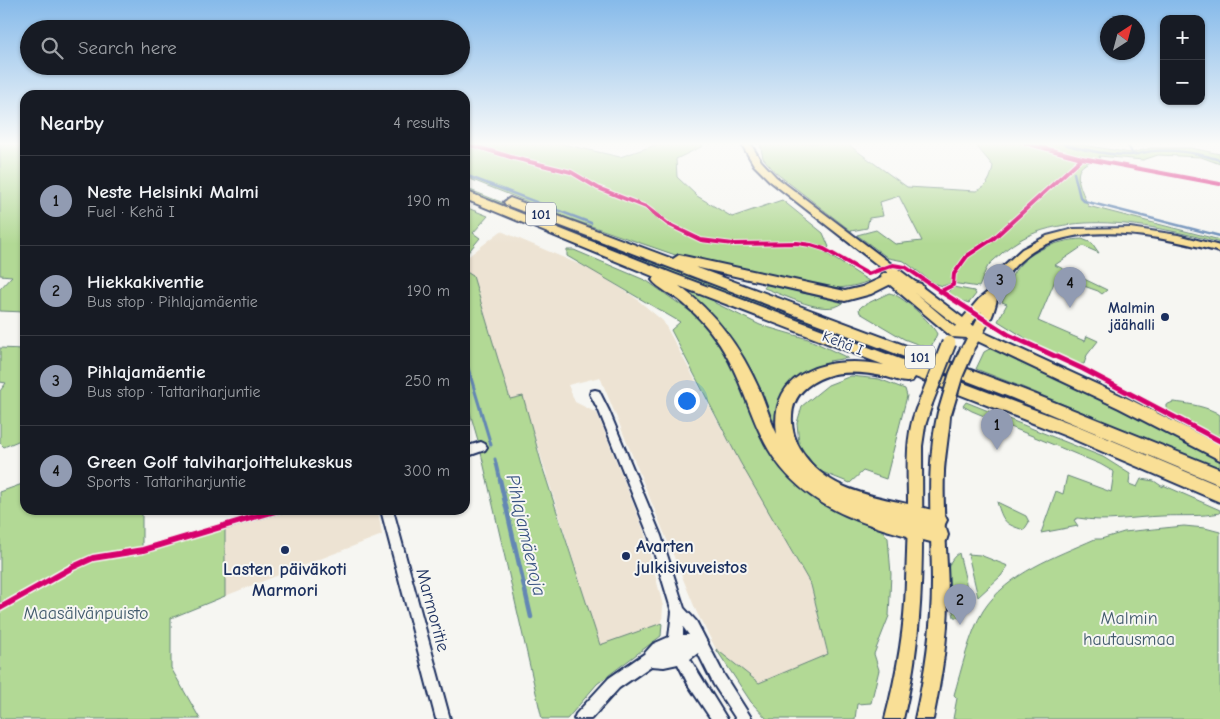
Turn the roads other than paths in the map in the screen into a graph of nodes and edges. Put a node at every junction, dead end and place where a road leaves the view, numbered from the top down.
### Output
1 (771, 177) edge
2 (470, 186) edge
3 (470, 197) edge
4 (844, 235) junction
5 (610, 247) junction
6 (1220, 249) edge
7 (890, 279) junction
8 (916, 287) junction
9 (970, 329) junction
10 (952, 338) junction
11 (594, 394) dead end
12 (1014, 409) junction
13 (481, 447) dead end
14 (470, 450) edge
15 (1220, 453) edge
16 (1220, 477) edge
17 (1220, 494) edge
18 (389, 515) edge
19 (916, 522) junction
20 (939, 528) junction
21 (679, 612) junction
22 (676, 641) junction
23 (700, 643) junction
24 (682, 657) junction
25 (648, 659) junction
26 (443, 719) edge
27 (580, 719) edge
28 (720, 719) edge
29 (745, 719) edge
30 (894, 719) edge
31 (924, 719) edge

1 - 4 main road
2 - 5 highway, Kehä I / 101
3 - 5 highway, Kehä I / 101
4 - 7 main road
4 - 8 main road
5 - 7 highway
5 - 12 highway, Kehä I / 101
5 - 16 highway, Kehä I / 101
5 - 19 highway
6 - 9 main road
7 - 8 highway
7 - 10 main road
8 - 9 main road
9 - 10 main road
9 - 15 highway
9 - 20 main road, bridge
10 - 19 main road, bridge
11 - 21 street
12 - 17 highway, Kehä I / 101
12 - 19 highway
13 - 14 street
18 - 26 street, Marmoritie
19 - 20 highway
19 - 30 main road
20 - 31 main road
21 - 22 street
21 - 23 street
22 - 23 street
22 - 24 street
22 - 25 street
23 - 24 street
23 - 29 street
24 - 25 street
24 - 28 street
25 - 27 street

